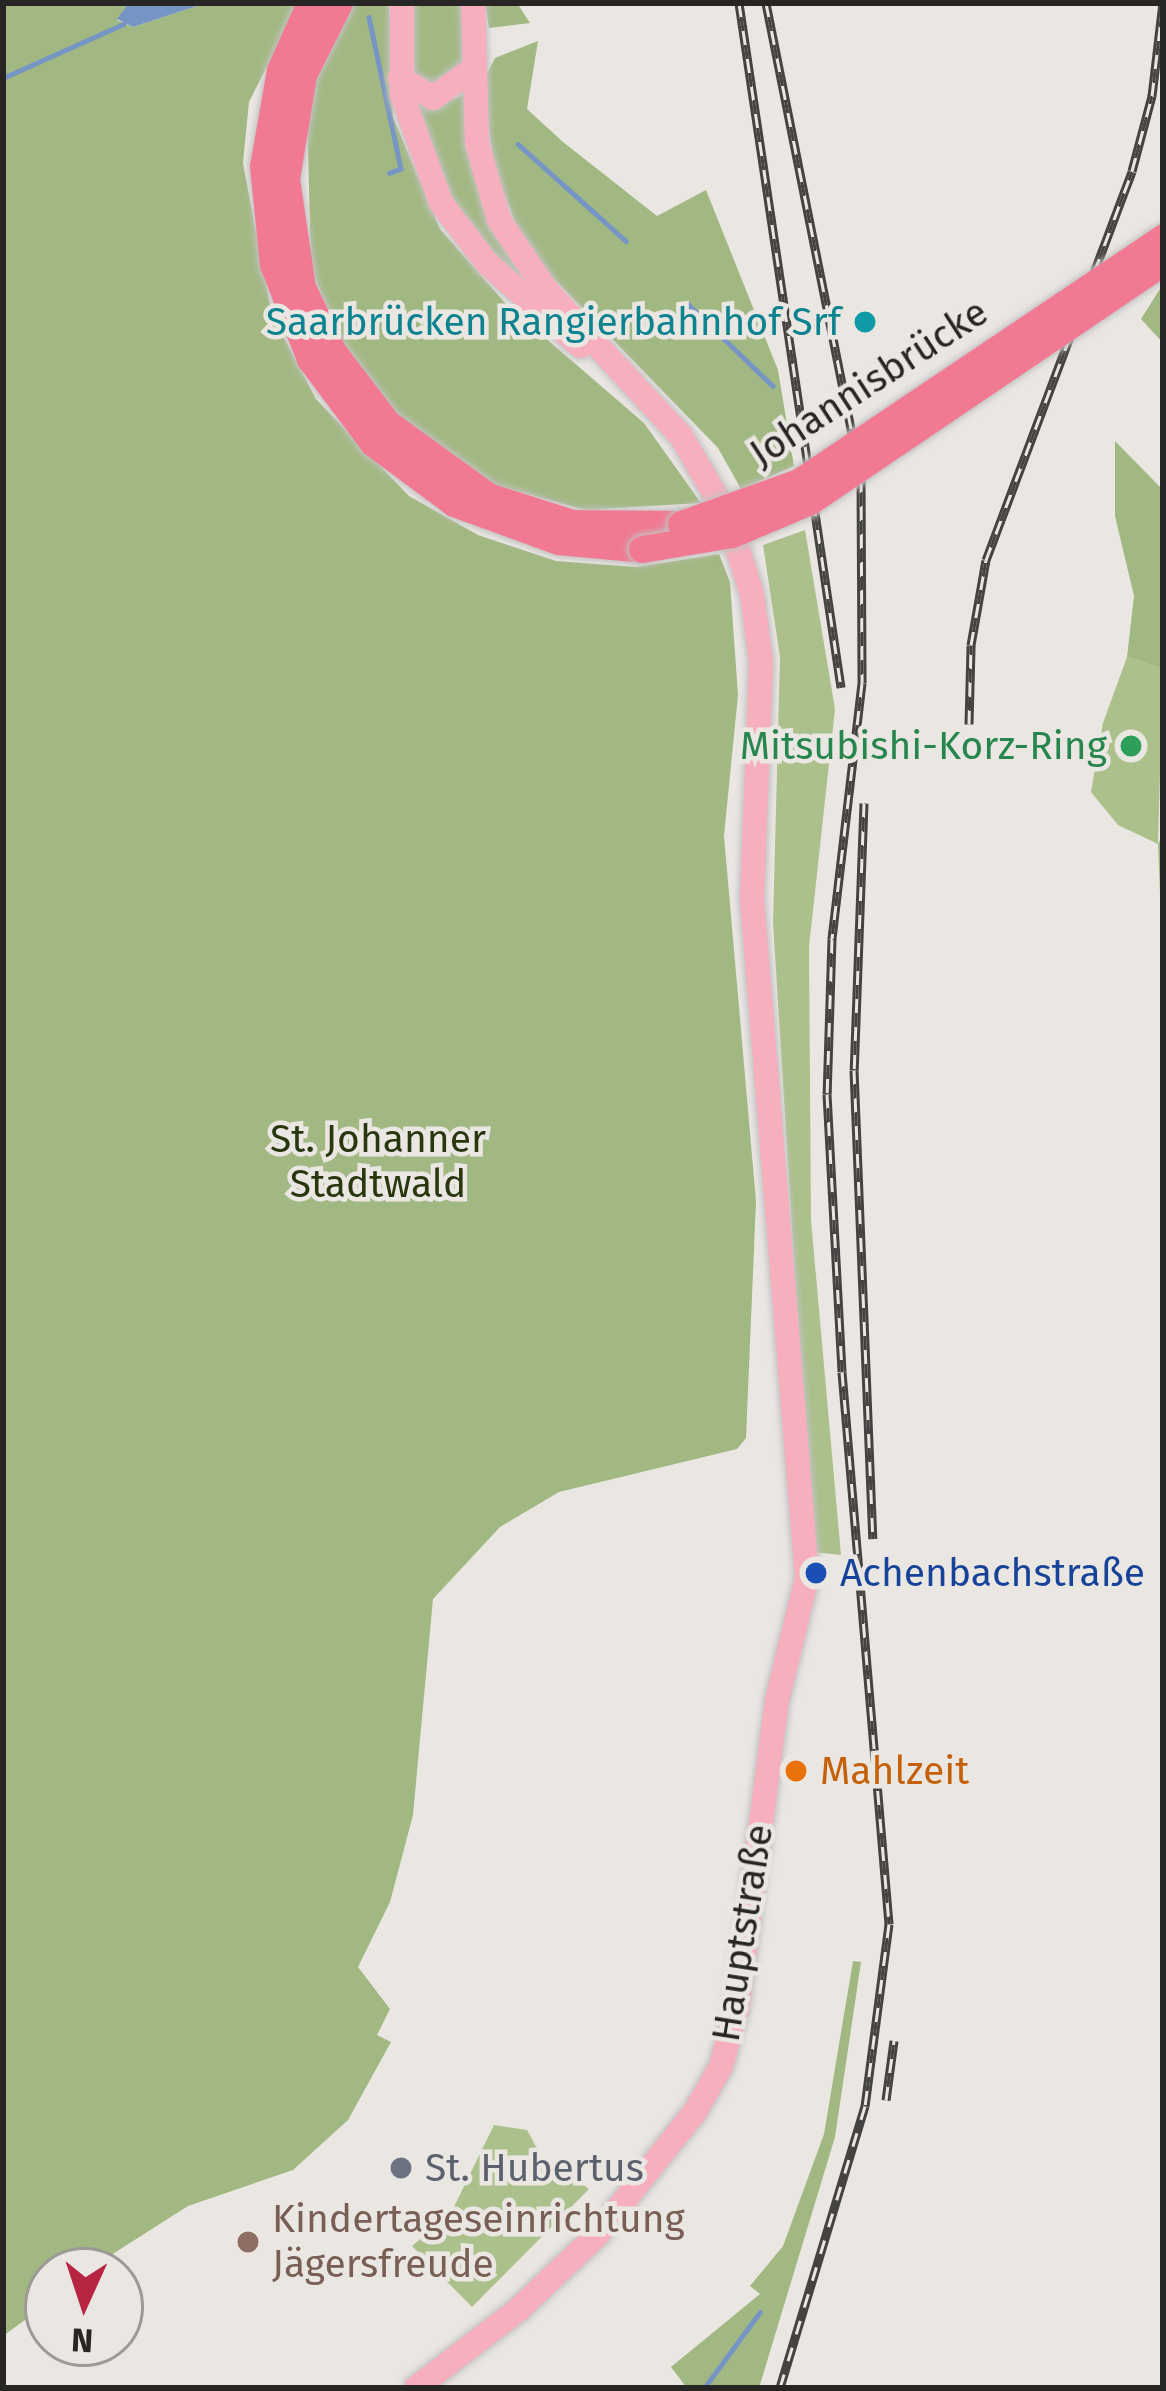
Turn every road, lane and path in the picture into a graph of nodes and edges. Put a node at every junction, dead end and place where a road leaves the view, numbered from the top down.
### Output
1 (310, 3) edge
2 (339, 3) edge
3 (402, 3) edge
4 (473, 3) edge
5 (470, 70) junction
6 (400, 78) junction
7 (1163, 237) edge
8 (1163, 262) edge
9 (622, 374) junction
10 (416, 2388) edge

1 - 8 highway, Johannisbrücke, bridge
2 - 7 highway, Johannisbrücke, bridge
3 - 6 main road
4 - 5 main road
5 - 6 main road
5 - 9 main road
6 - 9 main road
9 - 10 main road, Hauptstraße

